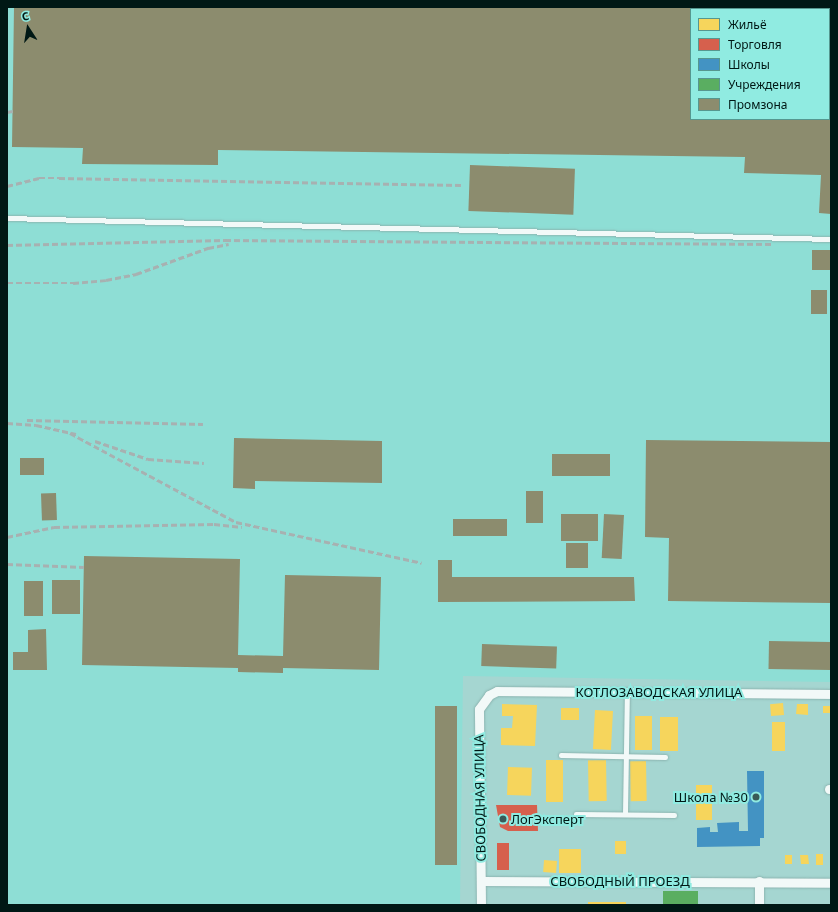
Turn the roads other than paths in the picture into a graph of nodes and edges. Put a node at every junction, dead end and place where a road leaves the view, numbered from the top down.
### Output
1 (7, 218) edge
2 (831, 239) edge
3 (627, 692) junction
4 (831, 694) edge
5 (488, 695) joint
6 (562, 755) dead end
7 (626, 756) junction
8 (665, 757) dead end
9 (576, 814) dead end
10 (625, 814) junction
11 (674, 814) dead end
12 (481, 881) junction
13 (759, 881) junction
14 (831, 883) edge
15 (481, 905) edge
16 (759, 905) edge

1 - 2 lane
3 - 4 street, КОТЛОЗАВОДСКАЯ УЛИЦА
3 - 5 street, КОТЛОЗАВОДСКАЯ УЛИЦА
3 - 7 lane
5 - 12 street, СВОБОДНАЯ УЛИЦА
6 - 7 lane
7 - 8 lane
7 - 10 lane
9 - 10 lane
10 - 11 lane
12 - 13 street, СВОБОДНЫЙ ПРОЕЗД
12 - 15 street, СВОБОДНАЯ УЛИЦА
13 - 14 street, СВОБОДНЫЙ ПРОЕЗД
13 - 16 street

